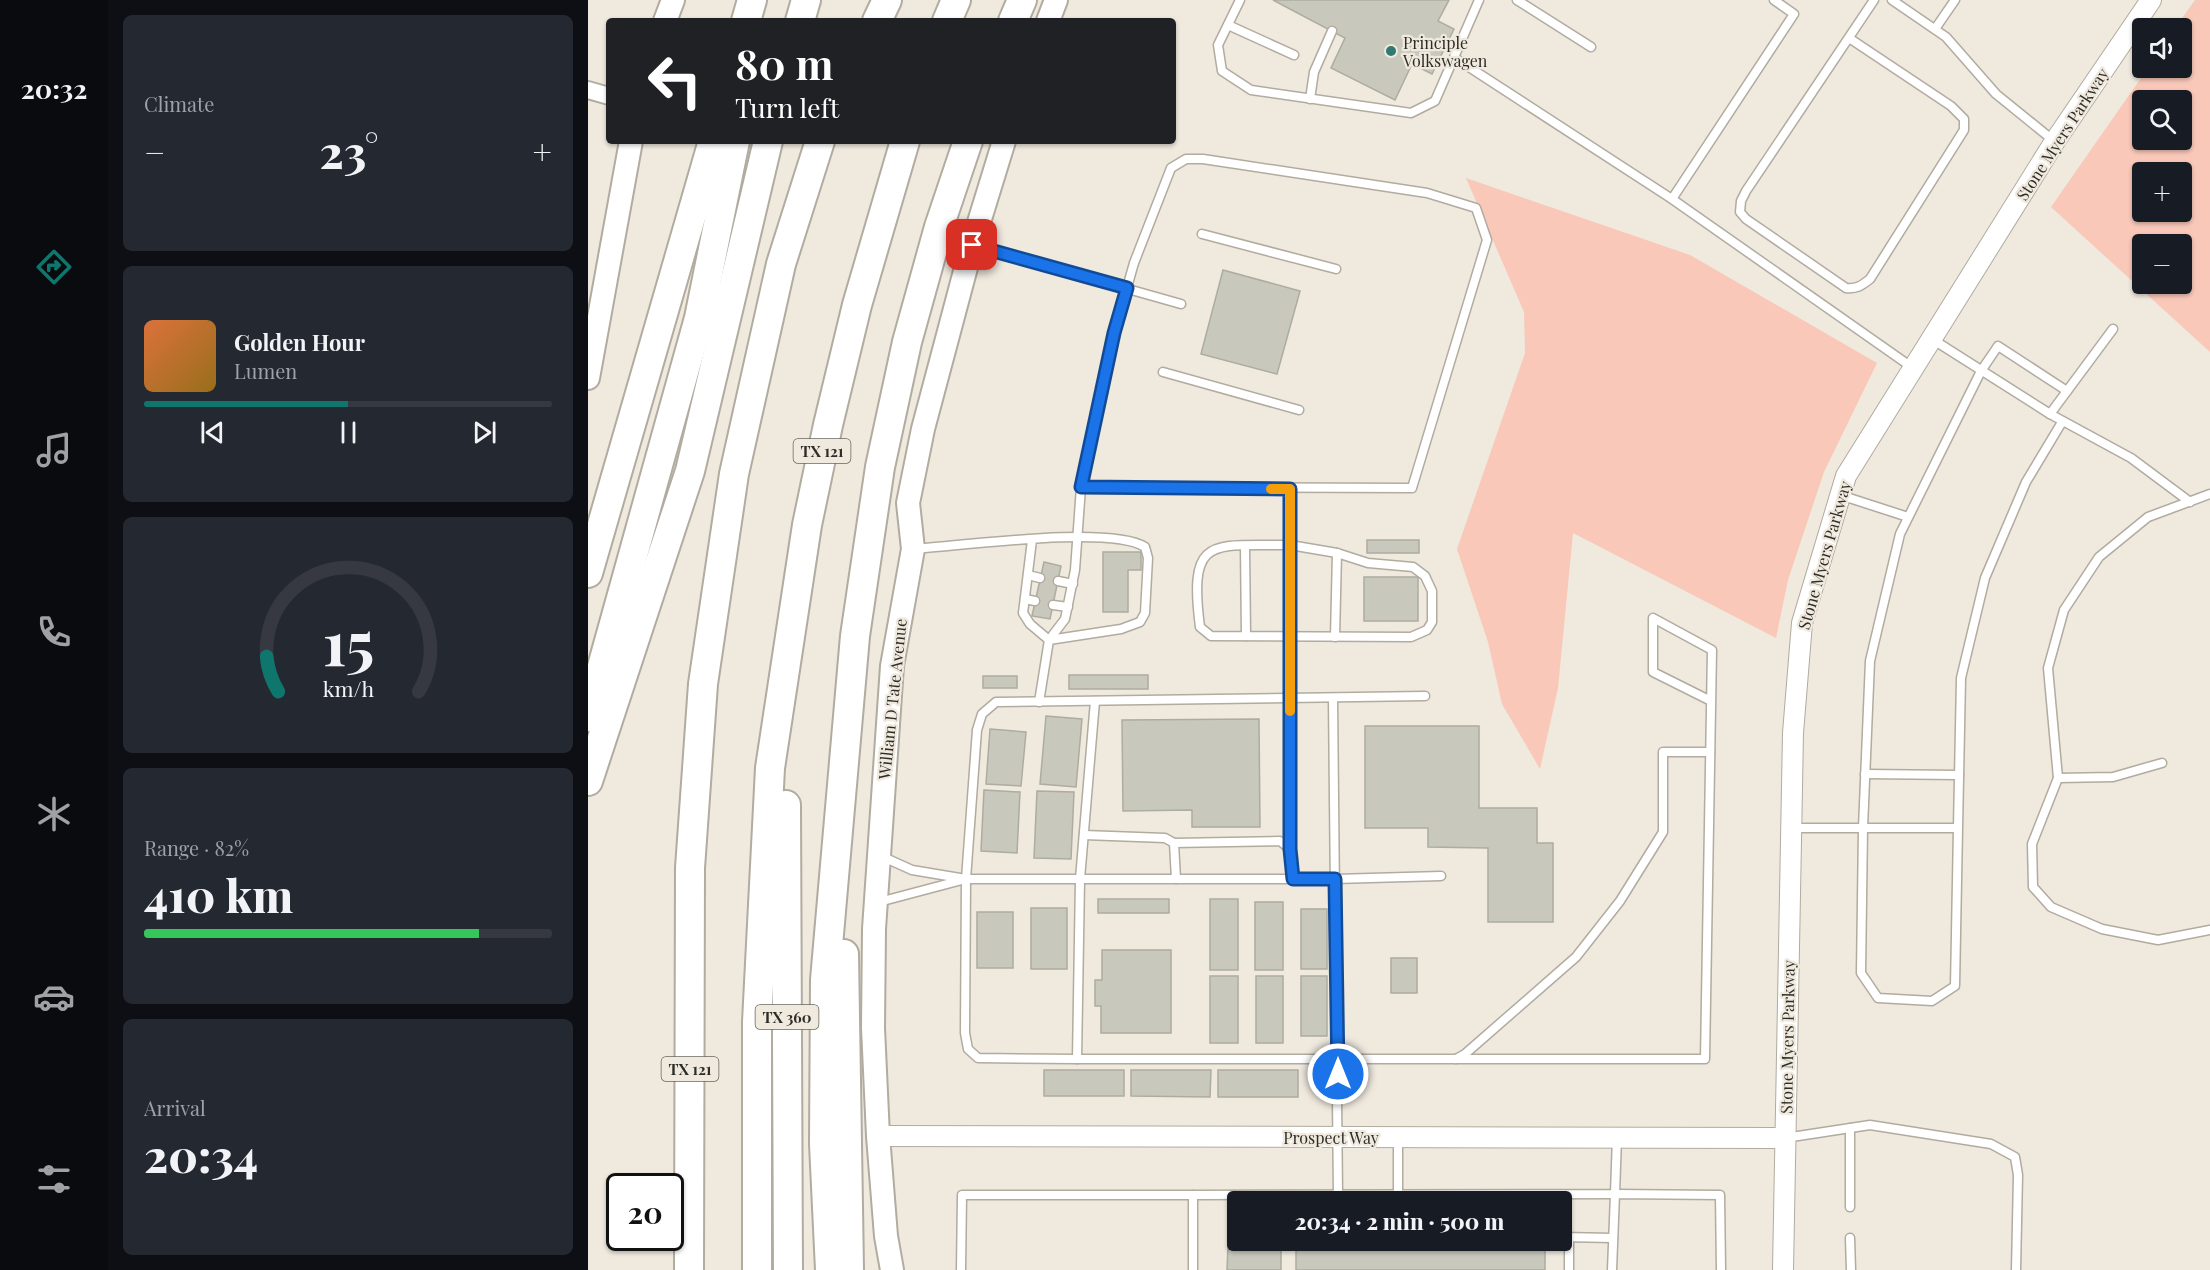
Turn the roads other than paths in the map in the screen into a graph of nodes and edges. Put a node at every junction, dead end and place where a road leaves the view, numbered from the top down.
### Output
1 (673, 0) edge
2 (752, 0) edge
3 (765, 0) edge
4 (806, 0) edge
5 (867, 0) edge
6 (887, 0) edge
7 (956, 0) edge
8 (1022, 0) edge
9 (1056, 0) edge
10 (1240, 0) edge
11 (1479, 0) edge
12 (1517, 0) edge
13 (1774, 0) edge
14 (1874, 0) edge
15 (1892, 0) edge
16 (1955, 0) edge
17 (2151, 0) edge
18 (666, 18) edge
19 (747, 18) edge
20 (761, 18) edge
21 (801, 18) edge
22 (860, 18) edge
23 (878, 18) edge
24 (948, 18) edge
25 (1014, 18) edge
26 (1049, 18) edge
27 (1228, 25) junction
28 (1935, 29) junction
29 (1332, 31) dead end
30 (1849, 38) junction
31 (1591, 47) dead end
32 (1294, 56) dead end
33 (1455, 58) junction
34 (588, 90) edge
35 (606, 95) edge
36 (1310, 99) junction
37 (2055, 141) junction
38 (630, 144) edge
39 (712, 144) edge
40 (734, 144) edge
41 (767, 144) edge
42 (819, 144) edge
43 (904, 144) edge
44 (967, 144) edge
45 (1003, 144) edge
46 (1672, 199) junction
47 (1202, 234) dead end
48 (972, 245) junction
49 (1336, 269) dead end
50 (1127, 288) junction
51 (1181, 304) dead end
52 (2113, 329) dead end
53 (1931, 339) junction
54 (1913, 368) junction
55 (1981, 370) junction
56 (1163, 372) dead end
57 (588, 378) edge
58 (2067, 391) junction
59 (1299, 410) dead end
60 (2050, 414) junction
61 (2062, 422) junction
62 (1081, 487) junction
63 (1290, 489) junction
64 (2210, 494) edge
65 (1840, 495) junction
66 (2190, 502) junction
67 (1908, 517) junction
68 (1078, 536) junction
69 (1032, 540) junction
70 (1290, 545) junction
71 (1245, 546) junction
72 (913, 549) junction
73 (1337, 553) junction
74 (588, 573) edge
75 (1028, 575) junction
76 (1040, 578) dead end
77 (1058, 581) dead end
78 (1073, 584) junction
79 (1025, 599) junction
80 (1035, 601) dead end
81 (1053, 605) dead end
82 (1068, 607) junction
83 (1246, 636) junction
84 (1290, 637) junction
85 (1335, 637) junction
86 (1049, 640) junction
87 (1425, 696) dead end
88 (1333, 699) junction
89 (1290, 700) junction
90 (1095, 701) junction
91 (1711, 701) junction
92 (1040, 702) junction
93 (588, 718) edge
94 (1710, 752) junction
95 (2162, 764) dead end
96 (770, 768) junction
97 (1865, 774) junction
98 (1959, 775) junction
99 (2058, 778) junction
100 (588, 782) edge
101 (1791, 828) junction
102 (1863, 828) junction
103 (1958, 828) junction
104 (1084, 835) junction
105 (1174, 843) junction
106 (1290, 849) junction
107 (878, 855) junction
108 (835, 874) junction
109 (1441, 876) dead end
110 (966, 879) junction
111 (1080, 879) junction
112 (1176, 879) junction
113 (1293, 879) junction
114 (1335, 879) junction
115 (875, 902) junction
116 (2210, 930) edge
117 (1077, 1059) junction
118 (1338, 1061) junction
119 (1453, 1061) junction
120 (1850, 1128) junction
121 (878, 1136) junction
122 (1338, 1137) junction
123 (1398, 1137) junction
124 (1617, 1137) junction
125 (1785, 1138) junction
126 (1338, 1191) edge
127 (1398, 1191) edge
128 (1572, 1194) edge
129 (1615, 1194) junction
130 (1193, 1195) junction
131 (1227, 1195) edge
132 (1850, 1207) dead end
133 (1572, 1237) edge
134 (1613, 1238) junction
135 (1850, 1238) dead end
136 (1567, 1251) edge
137 (689, 1270) edge
138 (758, 1270) edge
139 (788, 1270) edge
140 (830, 1270) edge
141 (849, 1270) edge
142 (892, 1270) edge
143 (961, 1270) edge
144 (1193, 1270) edge
145 (1569, 1270) edge
146 (1612, 1270) edge
147 (1721, 1270) edge
148 (1784, 1270) edge
149 (1851, 1270) edge
150 (2016, 1270) edge

1 - 18 main road
2 - 19 highway
3 - 20 highway
4 - 21 highway
5 - 22 highway
6 - 23 highway
7 - 24 highway
8 - 25 highway
9 - 26 main road
10 - 27 lane
11 - 33 lane
12 - 31 lane
13 - 46 lane
14 - 30 lane
15 - 28 lane
16 - 28 lane
17 - 37 street, Stone Myers Parkway
27 - 32 lane
27 - 36 lane
28 - 37 lane
29 - 36 lane
30 - 30 lane
33 - 36 lane
33 - 46 lane
34 - 35 street
37 - 53 street, Stone Myers Parkway
38 - 57 main road
39 - 74 highway
40 - 93 highway
41 - 100 highway
42 - 137 highway, TX 121
43 - 96 highway, TX 121
44 - 108 highway
45 - 48 main road, William D Tate Avenue
46 - 54 lane
47 - 49 lane
48 - 50 lane
48 - 72 main road, William D Tate Avenue
50 - 51 lane
50 - 62 lane
50 - 63 lane
52 - 58 lane
53 - 54 street, Stone Myers Parkway
53 - 55 lane
54 - 65 street, Stone Myers Parkway
55 - 58 lane
55 - 60 lane
55 - 67 lane
56 - 59 lane
58 - 60 lane
60 - 61 lane
61 - 66 lane
61 - 98 lane
62 - 63 lane
62 - 68 lane
63 - 70 lane
64 - 66 lane
65 - 67 lane
65 - 101 street, Stone Myers Parkway
66 - 99 lane
67 - 97 lane
68 - 69 lane
68 - 78 lane
68 - 86 lane
69 - 72 lane
69 - 75 lane
70 - 71 lane
70 - 73 lane
70 - 84 lane
71 - 83 lane
71 - 83 lane
72 - 107 main road, William D Tate Avenue
73 - 85 lane
73 - 85 lane
75 - 76 lane
75 - 79 lane
77 - 78 lane
78 - 82 lane
79 - 80 lane
79 - 86 lane
81 - 82 lane
82 - 86 lane
83 - 84 lane
84 - 85 lane
84 - 89 lane
86 - 92 lane
87 - 88 lane
88 - 89 lane
88 - 114 lane
89 - 90 lane
89 - 106 lane
90 - 92 lane
90 - 104 lane
91 - 91 lane
91 - 94 lane
92 - 110 lane
94 - 119 lane
94 - 119 lane
95 - 99 lane
96 - 138 highway, TX 121
96 - 139 highway, TX 360
97 - 98 lane
97 - 102 lane
98 - 103 lane
99 - 116 lane
101 - 102 lane
101 - 125 street, Stone Myers Parkway
102 - 103 lane
102 - 103 lane
104 - 105 lane
104 - 111 lane
105 - 106 lane
105 - 112 lane
106 - 113 lane
107 - 110 lane
107 - 115 main road, William D Tate Avenue
108 - 140 highway
108 - 141 highway
109 - 114 lane
110 - 111 lane
110 - 115 lane
110 - 117 lane
111 - 112 lane
111 - 117 lane
112 - 113 lane
113 - 114 lane
114 - 118 lane
115 - 121 main road, William D Tate Avenue
117 - 118 lane
118 - 119 lane
118 - 122 lane
120 - 125 lane
120 - 132 lane
120 - 150 lane
121 - 122 street, Prospect Way
121 - 142 main road, William D Tate Avenue
122 - 123 street, Prospect Way
122 - 126 lane
123 - 124 street, Prospect Way
123 - 127 lane
124 - 125 street, Prospect Way
124 - 129 lane
125 - 148 street, Stone Myers Parkway
128 - 129 lane
129 - 134 lane
129 - 147 lane
130 - 131 lane
130 - 143 lane
130 - 144 lane
133 - 134 lane
134 - 146 lane
135 - 149 lane
136 - 145 lane

